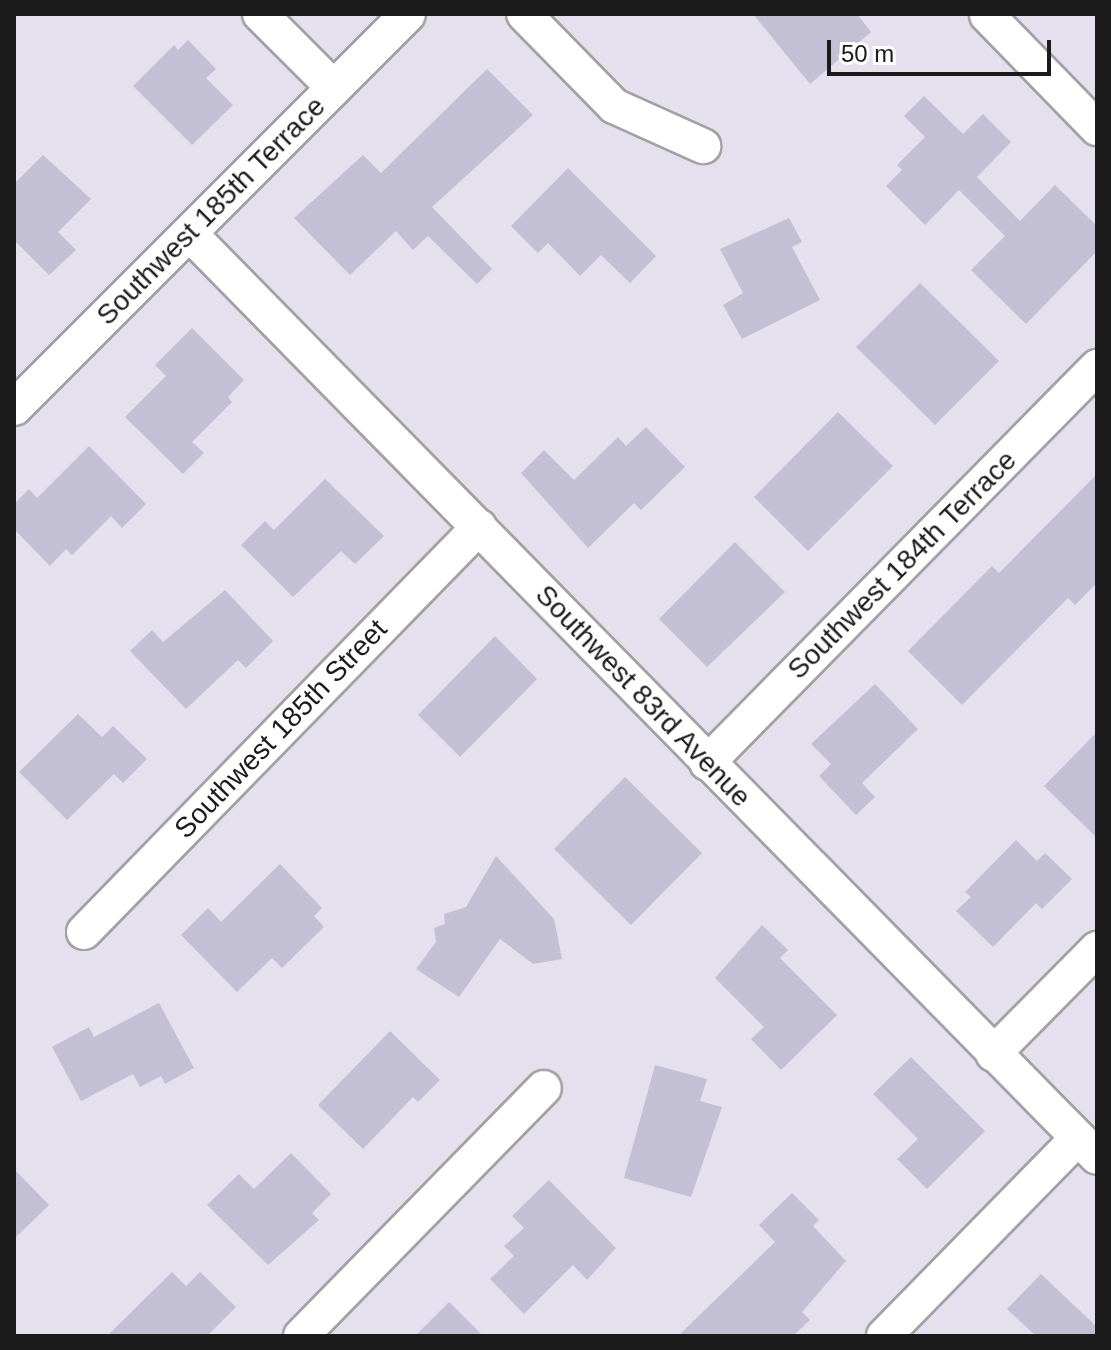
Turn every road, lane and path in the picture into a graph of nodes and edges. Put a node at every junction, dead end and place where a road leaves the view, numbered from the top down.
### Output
1 (260, 14) edge
2 (408, 14) edge
3 (524, 14) edge
4 (987, 15) edge
5 (334, 88) junction
6 (1097, 128) edge
7 (703, 146) dead end
8 (189, 233) junction
9 (1097, 367) edge
10 (14, 408) edge
11 (479, 527) junction
12 (707, 763) junction
13 (84, 932) dead end
14 (1097, 949) edge
15 (993, 1054) junction
16 (544, 1088) dead end
17 (1088, 1148) edge
18 (301, 1336) edge
19 (884, 1336) edge

1 - 5 street
2 - 5 street, Southwest 185th Terrace
3 - 7 street
4 - 6 street
5 - 8 street, Southwest 185th Terrace
8 - 10 street, Southwest 185th Terrace
8 - 11 street, Southwest 83rd Avenue
9 - 12 street, Southwest 184th Terrace
11 - 12 street, Southwest 83rd Avenue
11 - 13 street, Southwest 185th Street
12 - 15 street, Southwest 83rd Avenue
14 - 15 street
15 - 17 street, Southwest 83rd Avenue
16 - 18 street
17 - 19 street

